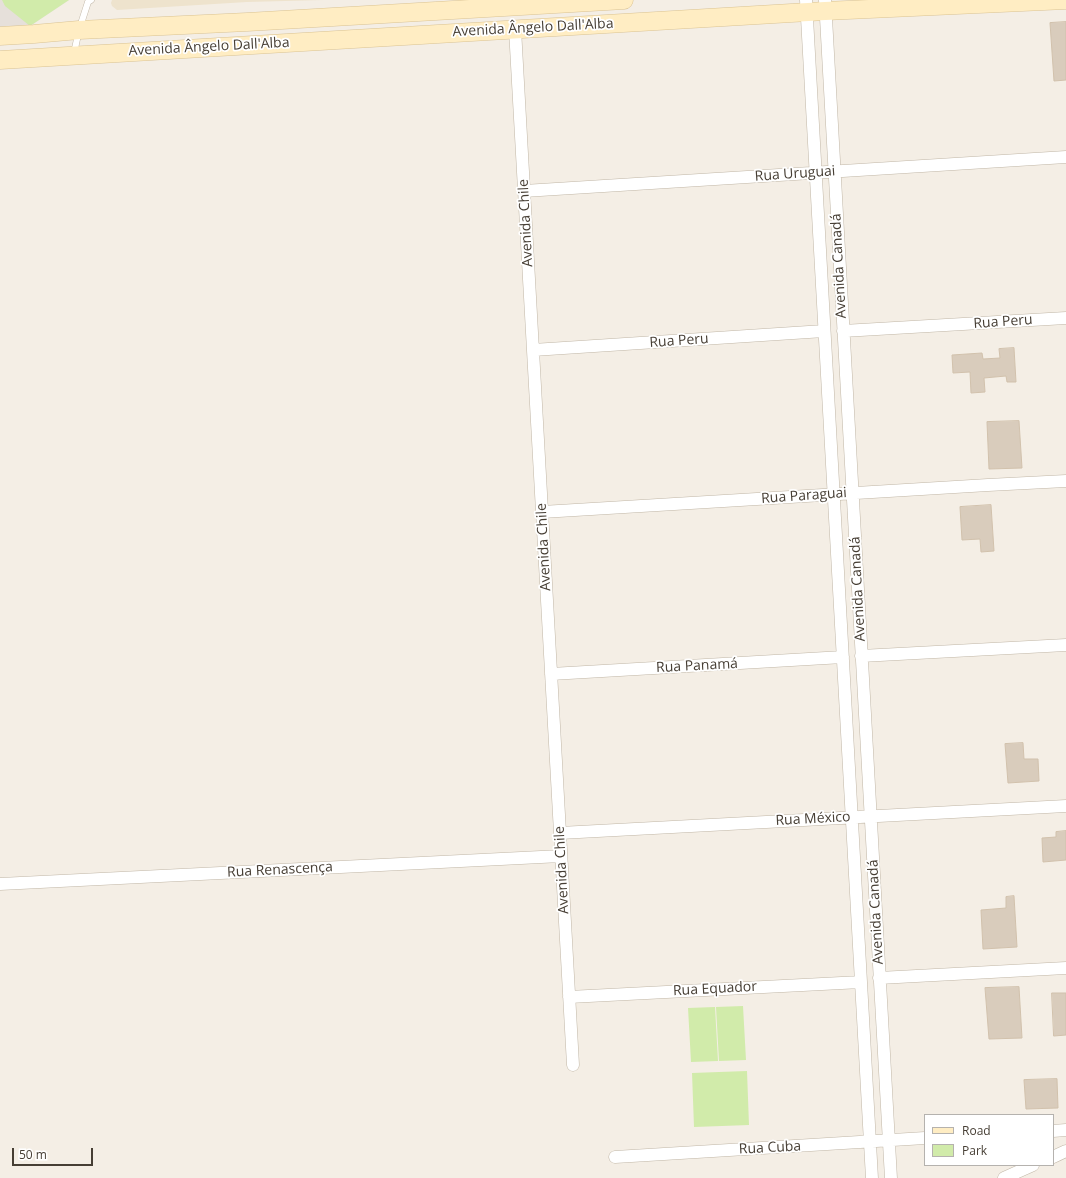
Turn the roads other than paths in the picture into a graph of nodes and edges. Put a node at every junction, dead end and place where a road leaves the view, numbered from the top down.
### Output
1 (91, 0) edge
2 (624, 0) edge
3 (1066, 0) edge
4 (825, 5) edge
5 (806, 6) edge
6 (516, 29) junction
7 (79, 30) junction
8 (0, 36) edge
9 (73, 56) junction
10 (0, 60) edge
11 (1066, 157) edge
12 (834, 171) junction
13 (816, 172) junction
14 (524, 191) junction
15 (1066, 318) edge
16 (843, 331) junction
17 (824, 332) junction
18 (533, 350) junction
19 (1066, 481) edge
20 (852, 493) junction
21 (834, 494) junction
22 (542, 512) junction
23 (1066, 645) edge
24 (861, 656) junction
25 (843, 657) junction
26 (551, 674) junction
27 (1066, 806) edge
28 (870, 816) junction
29 (852, 817) junction
30 (560, 833) junction
31 (561, 856) junction
32 (0, 884) edge
33 (1066, 968) edge
34 (879, 978) junction
35 (861, 982) junction
36 (569, 997) junction
37 (573, 1065) dead end
38 (1066, 1130) edge
39 (1054, 1131) edge
40 (924, 1138) edge
41 (888, 1141) junction
42 (870, 1142) junction
43 (1066, 1151) edge
44 (615, 1156) dead end
45 (1054, 1157) edge
46 (1032, 1166) edge
47 (872, 1178) edge
48 (891, 1178) edge
49 (1004, 1178) edge

1 - 7 lane
2 - 7 main road, Avenida Ângelo Dall'Alba
3 - 4 main road, Avenida Ângelo Dall'Alba
4 - 5 main road, Avenida Ângelo Dall'Alba
4 - 12 street, Avenida Canadá
5 - 6 main road, Avenida Ângelo Dall'Alba
5 - 13 street, Avenida Canadá
6 - 9 main road, Avenida Ângelo Dall'Alba
6 - 14 street, Avenida Chile
7 - 8 main road, Avenida Ângelo Dall'Alba
7 - 9 lane
9 - 10 main road, Avenida Ângelo Dall'Alba
11 - 12 street, Rua Uruguai
12 - 13 street, Rua Uruguai
12 - 16 street, Avenida Canadá
13 - 14 street, Rua Uruguai
13 - 17 street, Avenida Canadá
14 - 18 street, Avenida Chile
15 - 16 street, Rua Peru
16 - 20 street, Avenida Canadá
17 - 18 street, Rua Peru
17 - 21 street, Avenida Canadá
18 - 22 street, Avenida Chile
19 - 20 street, Rua Paraguai
20 - 21 street, Rua Paraguai
20 - 24 street, Avenida Canadá
21 - 22 street, Rua Paraguai
21 - 25 street, Avenida Canadá
22 - 26 street, Avenida Chile
23 - 24 street
24 - 28 street, Avenida Canadá
25 - 26 street, Rua Panamá
25 - 29 street, Avenida Canadá
26 - 30 street, Avenida Chile
27 - 28 street, Rua México
28 - 29 street, Rua México
28 - 34 street, Avenida Canadá
29 - 30 street, Rua México
29 - 35 street, Avenida Canadá
30 - 31 street, Avenida Chile
31 - 32 street, Rua Renascença
31 - 36 street, Avenida Chile
33 - 34 street
34 - 41 street, Avenida Canadá
35 - 36 street, Rua Equador
35 - 42 street, Avenida Canadá
36 - 37 street, Avenida Chile
38 - 39 street
40 - 41 street, Rua Cuba
41 - 42 street, Rua Cuba
41 - 48 street, Avenida Canadá
42 - 44 street, Rua Cuba
42 - 47 street, Avenida Canadá
43 - 45 street
46 - 49 street

